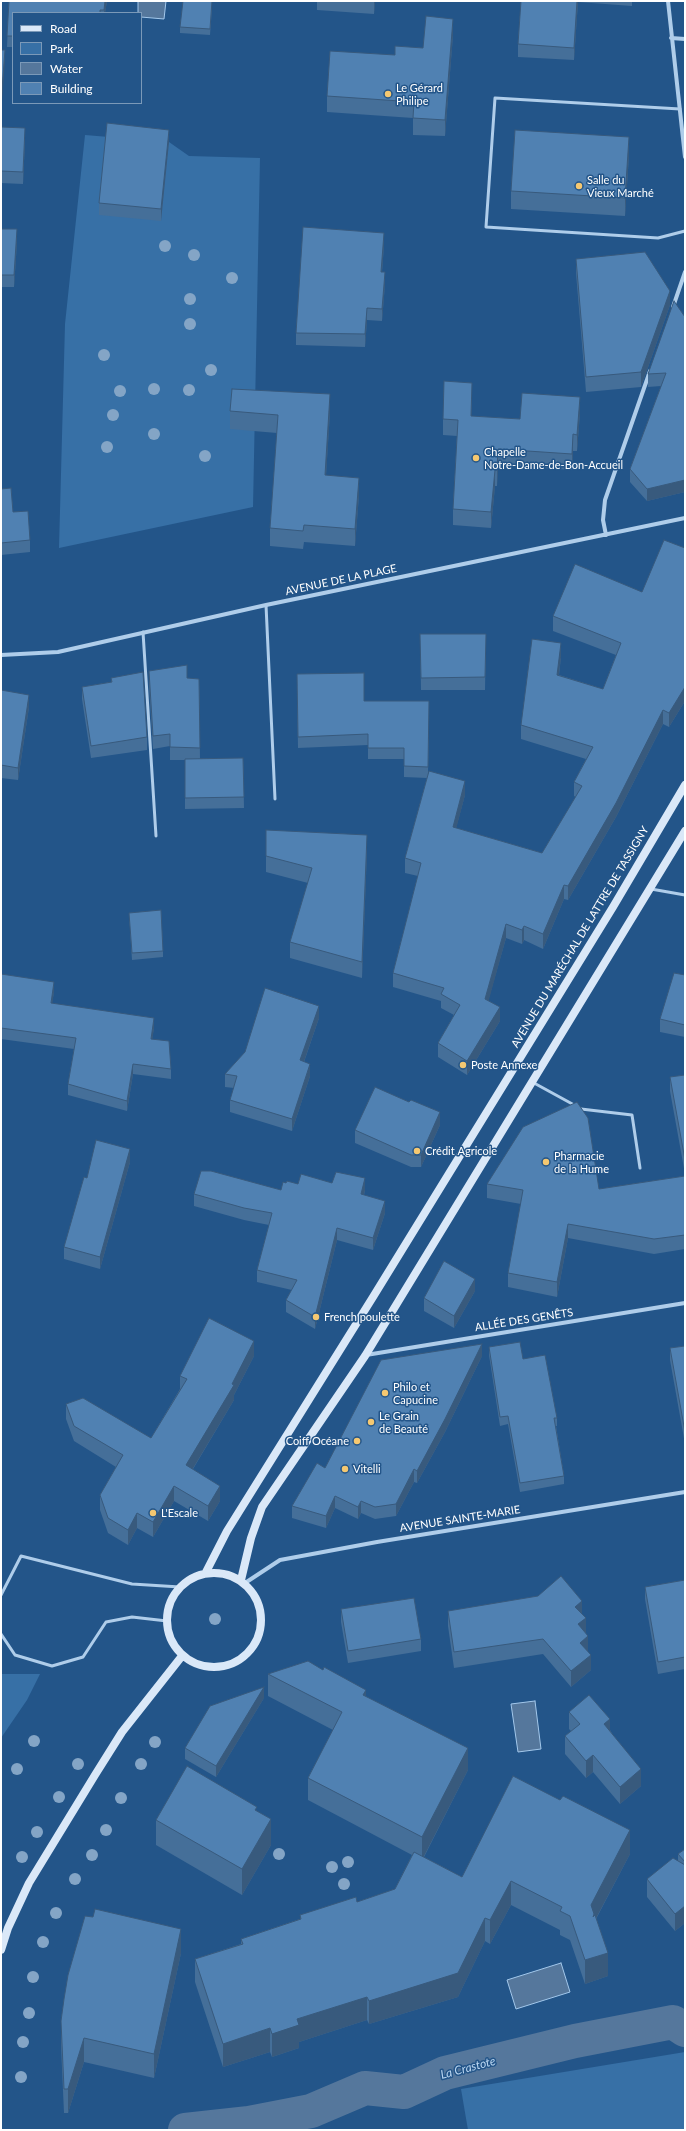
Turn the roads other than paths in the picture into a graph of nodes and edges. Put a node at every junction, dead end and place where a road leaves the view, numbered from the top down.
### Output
1 (668, 1) edge
2 (671, 38) junction
3 (685, 39) edge
4 (680, 109) junction
5 (685, 157) edge
6 (685, 231) edge
7 (685, 272) edge
8 (671, 311) edge
9 (653, 364) edge
10 (685, 518) edge
11 (606, 535) junction
12 (266, 605) junction
13 (143, 632) junction
14 (1, 655) edge
15 (685, 785) edge
16 (275, 799) dead end
17 (685, 831) edge
18 (156, 836) dead end
19 (651, 888) junction
20 (685, 895) edge
21 (532, 1082) junction
22 (640, 1168) dead end
23 (685, 1303) edge
24 (365, 1356) junction
25 (685, 1492) edge
26 (206, 1572) junction
27 (243, 1582) junction
28 (180, 1587) junction
29 (1, 1595) edge
30 (167, 1621) junction
31 (1, 1634) edge
32 (182, 1656) junction
33 (1, 1950) edge

1 - 2 street
2 - 3 street
2 - 4 street
4 - 5 street
4 - 6 lane
7 - 8 street
9 - 11 street
10 - 11 street, AVENUE DE LA PLAGE
11 - 12 street, AVENUE DE LA PLAGE
12 - 13 street, AVENUE DE LA PLAGE
12 - 16 lane
13 - 14 street, AVENUE DE LA PLAGE
13 - 18 lane
15 - 26 main road, AVENUE DU MARÉCHAL DE LATTRE DE TASSIGNY
17 - 19 main road
19 - 20 lane
19 - 21 main road
21 - 22 lane
21 - 24 main road
23 - 24 street, ALLÉE DES GENÊTS
24 - 27 main road
25 - 27 street, AVENUE SAINTE-MARIE
26 - 27 main road
26 - 28 main road
27 - 32 main road
28 - 29 lane
28 - 30 main road
30 - 31 lane
30 - 32 main road
32 - 33 main road

